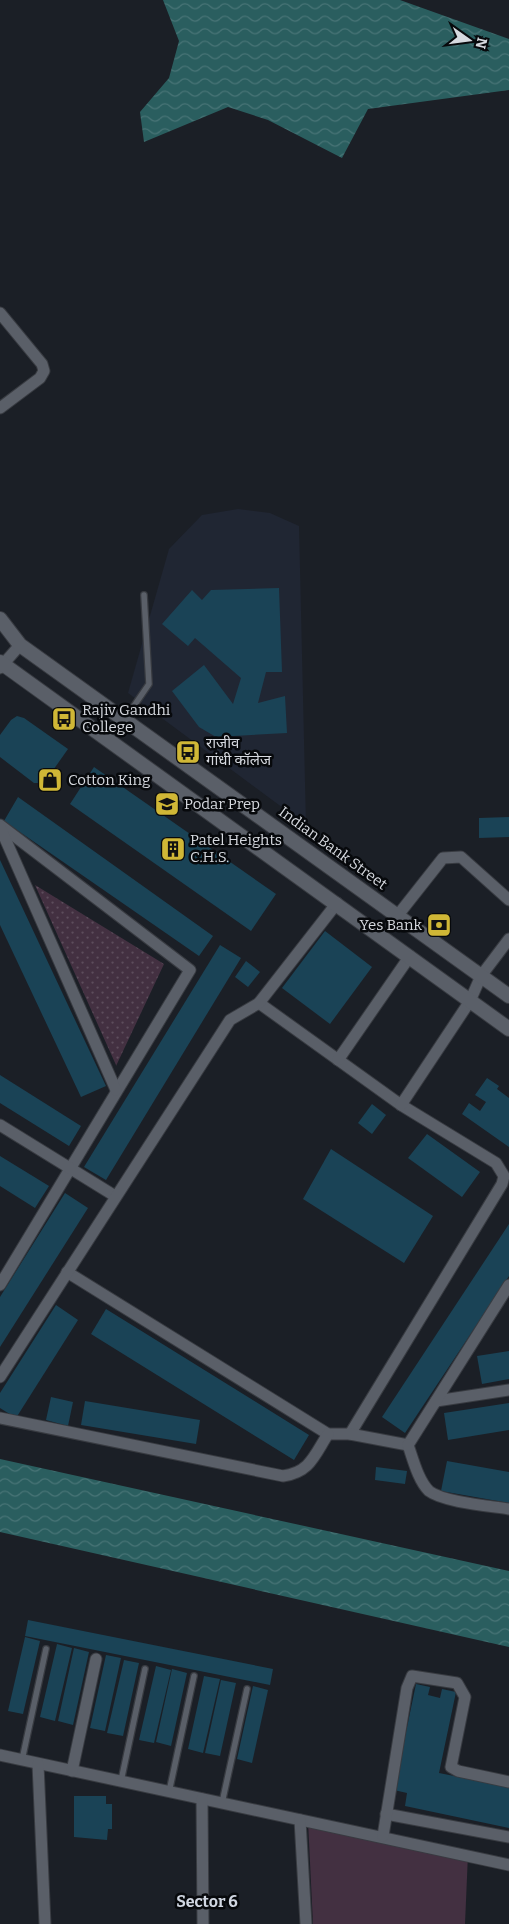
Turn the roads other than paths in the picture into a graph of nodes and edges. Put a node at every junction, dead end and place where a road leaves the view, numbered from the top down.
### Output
1 (0, 313) edge
2 (0, 408) edge
3 (144, 596) dead end
4 (0, 620) edge
5 (20, 645) junction
6 (1, 665) edge
7 (125, 719) junction
8 (0, 825) edge
9 (509, 900) edge
10 (336, 903) junction
11 (398, 915) junction
12 (509, 938) edge
13 (410, 956) junction
14 (481, 976) junction
15 (509, 996) edge
16 (470, 1000) junction
17 (259, 1003) junction
18 (509, 1029) edge
19 (338, 1060) junction
20 (116, 1090) junction
21 (401, 1105) junction
22 (0, 1125) edge
23 (70, 1168) junction
24 (505, 1188) edge
25 (115, 1196) junction
26 (67, 1272) junction
27 (0, 1285) edge
28 (509, 1285) edge
29 (0, 1377) edge
30 (509, 1390) edge
31 (436, 1401) junction
32 (0, 1418) edge
33 (328, 1434) junction
34 (350, 1434) junction
35 (408, 1445) junction
36 (509, 1509) edge
37 (46, 1648) dead end
38 (96, 1659) dead end
39 (145, 1669) dead end
40 (194, 1676) dead end
41 (247, 1689) dead end
42 (0, 1756) edge
43 (22, 1760) junction
44 (38, 1764) junction
45 (72, 1771) junction
46 (121, 1781) junction
47 (509, 1782) edge
48 (169, 1792) junction
49 (202, 1799) junction
50 (222, 1803) junction
51 (386, 1814) junction
52 (300, 1820) junction
53 (382, 1836) junction
54 (509, 1837) edge
55 (509, 1864) edge
56 (45, 1924) edge
57 (203, 1924) edge
58 (306, 1924) edge

1 - 2 street
3 - 7 lane
4 - 5 street, Indian Bank Street
5 - 6 street
5 - 7 street, Indian Bank Street
6 - 10 street
7 - 11 street, Indian Bank Street
8 - 20 street
8 - 20 street
9 - 11 street
10 - 13 street
10 - 17 street
11 - 14 street, Indian Bank Street
12 - 14 street
13 - 16 street
13 - 19 street
14 - 15 street, Indian Bank Street
14 - 16 street
16 - 18 street
16 - 21 street
17 - 19 street
17 - 25 street
19 - 21 street
20 - 23 street
21 - 24 street
22 - 23 street
23 - 25 street
23 - 27 street
24 - 34 street
25 - 26 street
26 - 29 street
26 - 33 street
28 - 31 street
30 - 31 street
31 - 35 street
32 - 33 street
33 - 34 street
34 - 35 street
35 - 36 street
37 - 43 lane
38 - 45 street
39 - 46 lane
40 - 48 lane
41 - 50 lane
42 - 43 street
43 - 44 street
44 - 45 street
44 - 56 street
45 - 46 street
46 - 48 street
47 - 51 street
48 - 49 street
49 - 50 street
49 - 57 street
50 - 52 street
51 - 53 street
51 - 54 street
52 - 53 street
52 - 58 street
53 - 55 street

